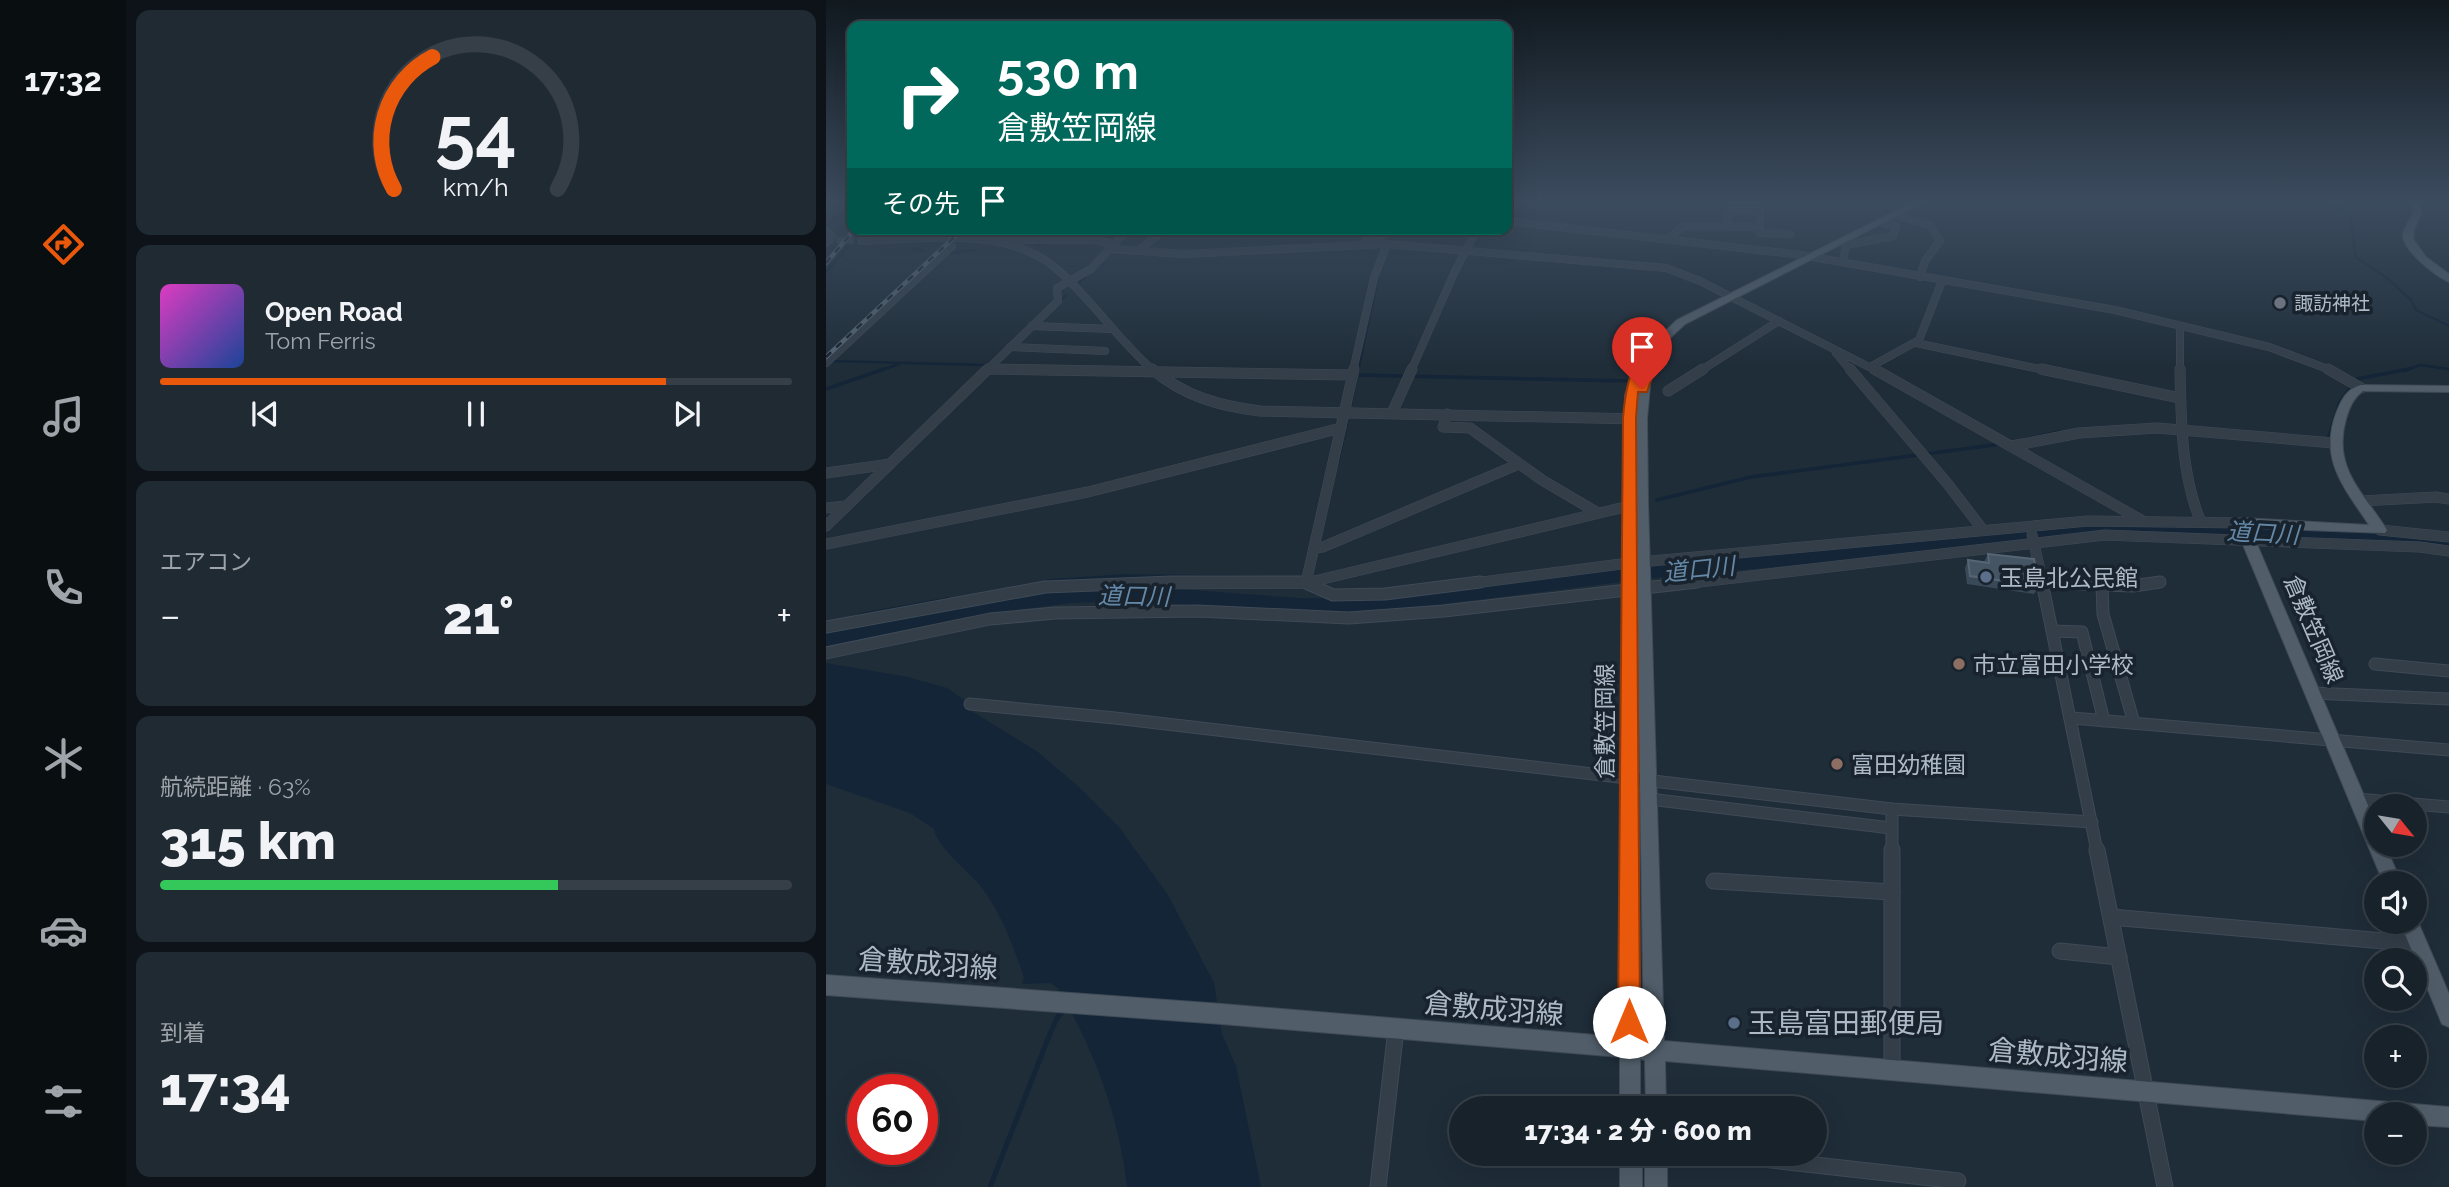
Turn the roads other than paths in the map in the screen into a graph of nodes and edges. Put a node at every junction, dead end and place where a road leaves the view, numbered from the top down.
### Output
1 (941, 256) edge
2 (1025, 256) edge
3 (1038, 256) edge
4 (1050, 256) edge
5 (1103, 256) edge
6 (1382, 256) edge
7 (1463, 256) edge
8 (1545, 256) edge
9 (1810, 256) edge
10 (1813, 256) edge
11 (1844, 256) edge
12 (1928, 256) edge
13 (2421, 256) edge
14 (1843, 261) junction
15 (1054, 266) junction
16 (1920, 276) junction
17 (2448, 279) edge
18 (1069, 281) junction
19 (1942, 281) junction
20 (1730, 296) junction
21 (1779, 321) junction
22 (1034, 326) junction
23 (2180, 328) junction
24 (1112, 329) junction
25 (1916, 343) junction
26 (1013, 347) junction
27 (1832, 349) junction
28 (1105, 351) dead end
29 (828, 361) edge
30 (1872, 366) junction
31 (992, 369) junction
32 (1154, 372) junction
33 (1353, 375) junction
34 (2356, 384) junction
35 (2449, 389) edge
36 (1668, 391) dead end
37 (2180, 398) junction
38 (1345, 413) junction
39 (1392, 413) junction
40 (1447, 414) junction
41 (1635, 419) junction
42 (1341, 427) junction
43 (2182, 429) junction
44 (2334, 443) junction
45 (2012, 446) junction
46 (890, 464) junction
47 (1521, 465) junction
48 (826, 473) edge
49 (2449, 499) edge
50 (2361, 501) junction
51 (846, 506) junction
52 (1629, 506) junction
53 (826, 508) edge
54 (1602, 512) junction
55 (2143, 521) junction
56 (2201, 522) junction
57 (826, 526) edge
58 (2030, 527) junction
59 (1983, 530) junction
60 (2380, 530) junction
61 (2245, 531) junction
62 (2449, 537) edge
63 (2034, 541) junction
64 (826, 544) edge
65 (1317, 548) junction
66 (2449, 551) edge
67 (1636, 563) junction
68 (1306, 581) junction
69 (2042, 582) junction
70 (2160, 582) dead end
71 (2102, 585) junction
72 (1637, 587) junction
73 (826, 627) edge
74 (2053, 631) junction
75 (826, 653) edge
76 (2375, 664) dead end
77 (2449, 671) edge
78 (2312, 693) junction
79 (2449, 699) edge
80 (970, 704) dead end
81 (2072, 718) junction
82 (2104, 721) junction
83 (2133, 723) junction
84 (2332, 740) junction
85 (2449, 750) edge
86 (1639, 780) junction
87 (1648, 799) junction
88 (2357, 799) junction
89 (2449, 807) edge
90 (1892, 808) junction
91 (2092, 822) junction
92 (1891, 828) junction
93 (2387, 871) edge
94 (1714, 881) dead end
95 (1892, 892) junction
96 (2111, 917) junction
97 (2414, 934) edge
98 (2418, 944) junction
99 (2060, 951) dead end
100 (2119, 957) junction
101 (826, 985) edge
102 (2449, 1017) edge
103 (1396, 1029) junction
104 (1629, 1049) junction
105 (1656, 1052) junction
106 (1892, 1071) junction
107 (2150, 1092) junction
108 (1630, 1096) edge
109 (1656, 1096) edge
110 (2449, 1117) edge
111 (1631, 1166) edge
112 (1656, 1166) edge
113 (1824, 1166) edge
114 (1958, 1181) dead end
115 (1378, 1187) edge
116 (1631, 1187) edge
117 (1656, 1187) edge
118 (2165, 1187) edge

1 - 29 street
2 - 15 street
3 - 15 street
4 - 15 street
5 - 18 street
6 - 33 street
7 - 39 street
8 - 20 street
9 - 20 main road, 倉敷笠岡線
10 - 14 street
11 - 14 street
12 - 16 street
13 - 17 main road
14 - 16 street
15 - 18 street
16 - 19 street
18 - 22 street
18 - 24 street
19 - 23 street
19 - 25 street
20 - 21 street
20 - 41 main road, 倉敷笠岡線
21 - 27 street
21 - 36 street
22 - 24 street
22 - 26 street
23 - 34 street
23 - 37 street
24 - 32 street
25 - 30 street
25 - 37 street
26 - 28 street
26 - 31 street
27 - 30 street
27 - 59 street
30 - 45 street
31 - 32 street
31 - 46 street
32 - 33 street
32 - 38 street
33 - 38 street
34 - 35 main road
34 - 44 main road
37 - 43 street
38 - 39 street
38 - 42 street
39 - 40 street
40 - 41 street
40 - 47 street
41 - 52 main road, 倉敷笠岡線
41 - 67 main road, 倉敷笠岡線
42 - 64 street
42 - 65 street
43 - 44 street
43 - 45 street
43 - 56 street
44 - 50 main road
45 - 55 street
46 - 48 street
46 - 51 street
47 - 54 street
47 - 65 street
49 - 50 street
50 - 60 main road
51 - 53 street
51 - 57 street
52 - 54 street
52 - 67 main road, 倉敷笠岡線
54 - 68 street
55 - 56 street
55 - 58 street
56 - 61 street
58 - 59 street
58 - 63 street
59 - 67 street
60 - 61 main road
60 - 62 street
61 - 63 street
61 - 66 street
61 - 78 main road, 倉敷笠岡線
63 - 69 street
63 - 72 street
65 - 68 street
67 - 68 street
67 - 72 main road, 倉敷笠岡線
68 - 73 street
69 - 71 street
69 - 74 street
70 - 71 street
71 - 83 street
72 - 75 street
72 - 86 main road, 倉敷笠岡線
74 - 81 street
74 - 82 street
76 - 77 street
78 - 79 street
78 - 84 main road, 倉敷笠岡線
80 - 86 street
81 - 82 street
81 - 91 street
82 - 83 street
83 - 84 street
84 - 85 street
84 - 88 main road, 倉敷笠岡線
86 - 87 main road, 倉敷笠岡線
86 - 90 street
86 - 104 main road, 倉敷笠岡線
87 - 92 street
87 - 105 main road, 倉敷笠岡線
88 - 89 street
88 - 93 main road, 倉敷笠岡線
90 - 91 street
90 - 92 street
91 - 96 street
92 - 95 street
94 - 95 street
95 - 106 street
96 - 98 street
96 - 100 street
97 - 98 main road
98 - 102 main road
99 - 100 street
100 - 107 street
101 - 103 main road, 倉敷成羽線
103 - 104 main road, 倉敷成羽線
103 - 115 street
104 - 105 main road, 倉敷成羽線
104 - 108 main road, 倉敷笠岡線
105 - 106 main road, 倉敷成羽線
105 - 109 main road, 倉敷笠岡線
106 - 107 main road, 倉敷成羽線
107 - 110 main road, 倉敷成羽線
107 - 118 street
111 - 116 main road
112 - 117 main road
113 - 114 street

